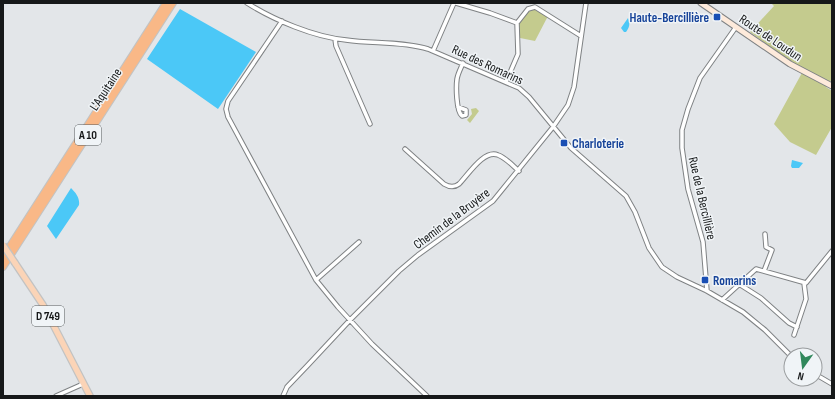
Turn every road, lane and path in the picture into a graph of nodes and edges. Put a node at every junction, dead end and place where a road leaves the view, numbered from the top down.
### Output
1 (166, 3) edge
2 (173, 3) edge
3 (246, 3) edge
4 (455, 3) edge
5 (586, 3) edge
6 (701, 3) edge
7 (282, 21) junction
8 (517, 23) junction
9 (736, 27) junction
10 (581, 36) junction
11 (335, 39) junction
12 (433, 51) junction
13 (463, 63) junction
14 (506, 82) junction
15 (832, 86) edge
16 (458, 107) dead end
17 (370, 124) dead end
18 (553, 127) junction
19 (405, 149) dead end
20 (519, 171) junction
21 (765, 234) dead end
22 (359, 242) dead end
23 (3, 245) edge
24 (832, 251) edge
25 (3, 257) edge
26 (3, 267) edge
27 (764, 270) junction
28 (316, 280) junction
29 (804, 283) junction
30 (739, 284) junction
31 (707, 291) junction
32 (722, 300) junction
33 (350, 320) junction
34 (796, 327) junction
35 (794, 335) dead end
36 (783, 348) edge
37 (823, 379) edge
38 (83, 384) junction
39 (832, 384) edge
40 (56, 396) edge
41 (90, 396) edge
42 (283, 396) edge
43 (427, 396) edge

1 - 25 highway, L'Aquitaine / A 10
2 - 26 highway, L'Aquitaine / A 10
3 - 7 street, Rue des Romarins
4 - 8 street
4 - 12 street
5 - 10 street, Chemin de la Bruyère
6 - 9 main road, Route de Loudun
7 - 11 street, Rue des Romarins
7 - 28 street
8 - 10 street
8 - 14 street
9 - 15 main road, Route de Loudun
9 - 31 street, Rue de la Bercillière
10 - 18 street, Chemin de la Bruyère
11 - 12 street, Rue des Romarins
11 - 17 street
12 - 13 street, Rue des Romarins
13 - 14 street, Rue des Romarins
13 - 16 street
14 - 18 street, Rue des Romarins
18 - 20 street, Chemin de la Bruyère
18 - 31 street, Rue des Romarins
19 - 20 street
20 - 33 street, Chemin de la Bruyère
21 - 27 street
22 - 28 street
23 - 38 main road, D 749, bridge
24 - 29 street
27 - 29 street
27 - 30 street
28 - 33 street
29 - 34 street
30 - 32 street
30 - 34 street
31 - 32 street, Rue des Romarins
32 - 36 street, Rue des Romarins
33 - 42 street, Chemin de la Bruyère
33 - 43 street
34 - 35 street
37 - 39 street
38 - 40 street
38 - 41 main road, D 749

